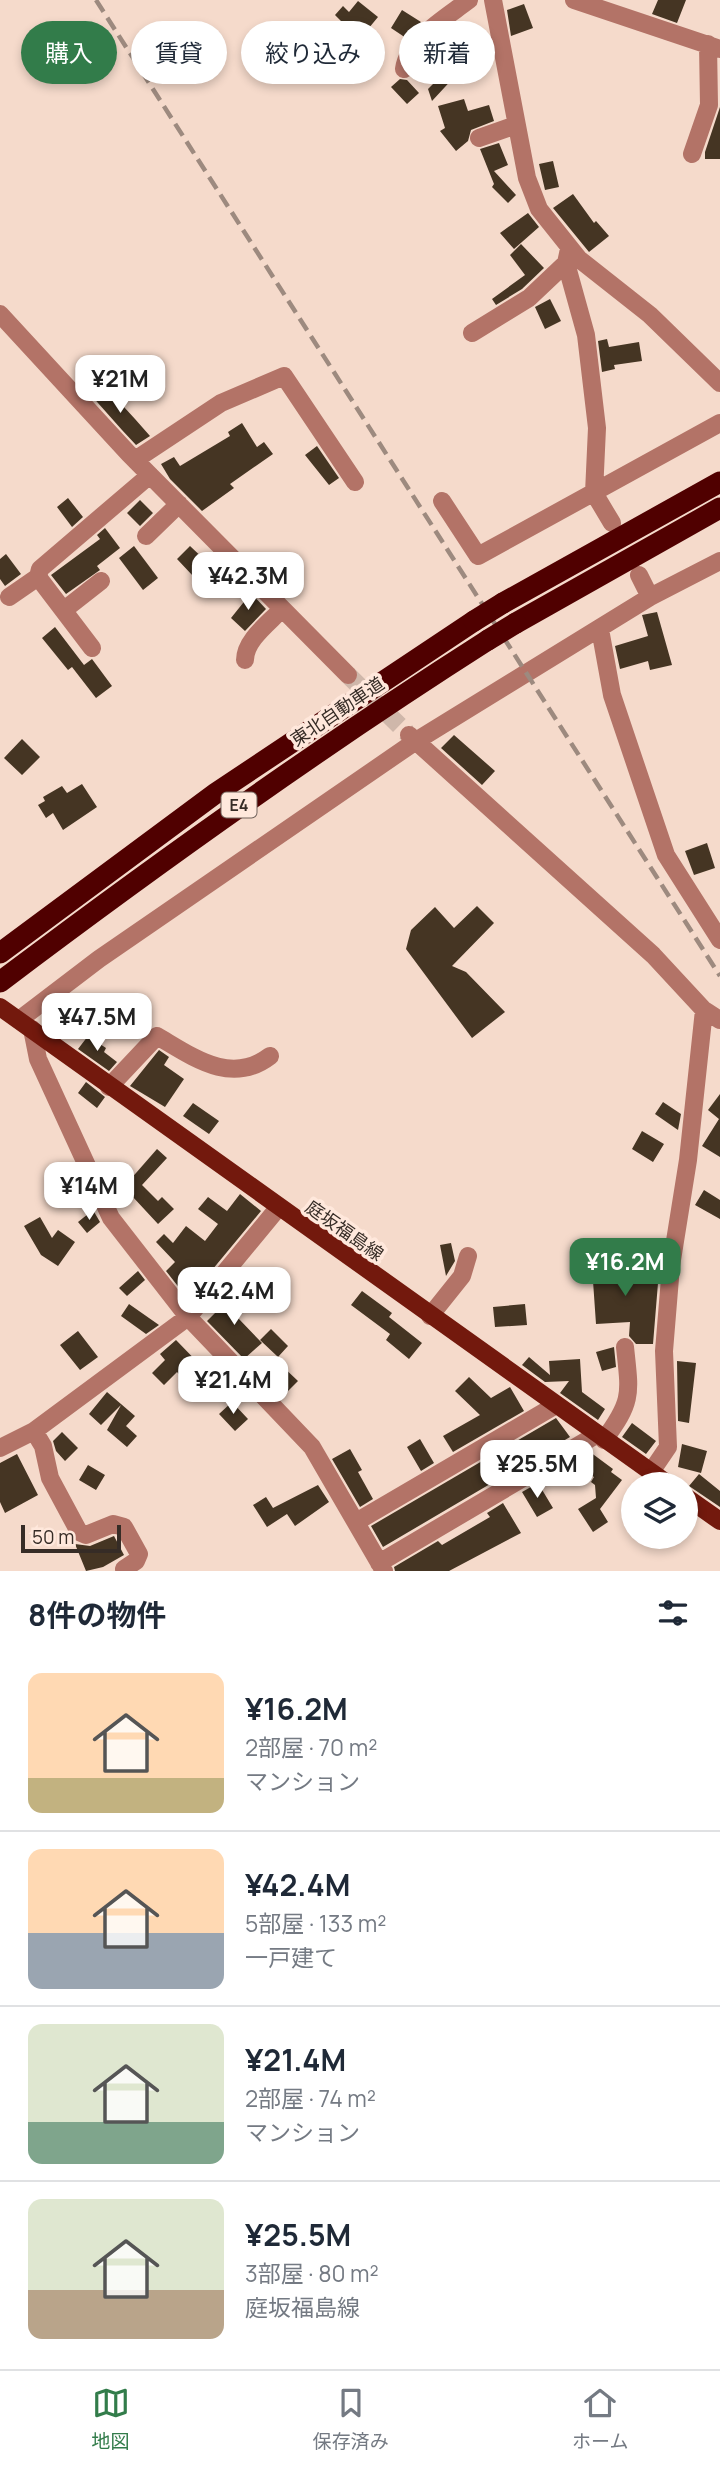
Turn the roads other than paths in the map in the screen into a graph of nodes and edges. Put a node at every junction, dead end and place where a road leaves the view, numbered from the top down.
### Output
1 (469, 0) edge
2 (493, 0) edge
3 (574, 0) edge
4 (444, 21) edge
5 (714, 46) edge
6 (516, 125) junction
7 (479, 138) dead end
8 (692, 154) dead end
9 (568, 256) junction
10 (1, 317) edge
11 (472, 333) dead end
12 (720, 383) edge
13 (720, 423) edge
14 (135, 460) junction
15 (150, 475) junction
16 (355, 482) dead end
17 (720, 482) edge
18 (594, 492) junction
19 (442, 501) dead end
20 (179, 504) junction
21 (720, 508) edge
22 (612, 523) dead end
23 (146, 536) dead end
24 (720, 561) edge
25 (639, 575) dead end
26 (38, 577) junction
27 (101, 581) dead end
28 (9, 597) dead end
29 (650, 597) junction
30 (64, 610) junction
31 (282, 610) junction
32 (600, 629) junction
33 (92, 648) dead end
34 (245, 660) dead end
35 (348, 675) tunnel mouth
36 (411, 737) junction
37 (720, 940) edge
38 (0, 953) edge
39 (0, 982) edge
40 (0, 1007) edge
41 (704, 1010) junction
42 (720, 1020) edge
43 (25, 1025) junction
44 (270, 1056) dead end
45 (109, 1087) junction
46 (278, 1208) junction
47 (468, 1256) dead end
48 (430, 1316) junction
49 (188, 1317) junction
50 (625, 1347) dead end
51 (556, 1405) junction
52 (34, 1431) junction
53 (600, 1437) junction
54 (0, 1448) edge
55 (651, 1472) joint
56 (698, 1505) edge
57 (720, 1521) edge
58 (356, 1522) junction
59 (382, 1567) edge
60 (124, 1569) dead end

1 - 4 street
2 - 6 street
3 - 5 street
5 - 8 street
6 - 7 street
6 - 9 street
9 - 11 street
9 - 12 street
9 - 18 street
10 - 14 street
13 - 18 street
14 - 15 street
14 - 16 street
15 - 20 street
15 - 26 street
17 - 38 highway, 東北自動車道 / E4, bridge
18 - 19 street
18 - 22 street
20 - 23 street
20 - 31 street
21 - 39 highway, 東北自動車道 / E4, bridge
24 - 29 street
25 - 29 street
26 - 28 street
26 - 30 street
27 - 30 street
29 - 32 street
30 - 33 street
31 - 34 street
31 - 35 street
32 - 36 street
32 - 37 street
36 - 41 street
36 - 43 street
40 - 43 main road, 庭坂福島線
41 - 42 street
41 - 55 street
43 - 45 main road, 庭坂福島線
43 - 49 street
44 - 45 street
45 - 46 main road, 庭坂福島線
46 - 48 main road, 庭坂福島線
46 - 49 street
47 - 48 street
48 - 51 main road, 庭坂福島線
49 - 52 street
49 - 58 street
50 - 53 street
51 - 53 main road, 庭坂福島線
51 - 58 street
52 - 54 street
52 - 60 street
53 - 55 main road, 庭坂福島線
53 - 59 street
56 - 57 main road
58 - 59 street

